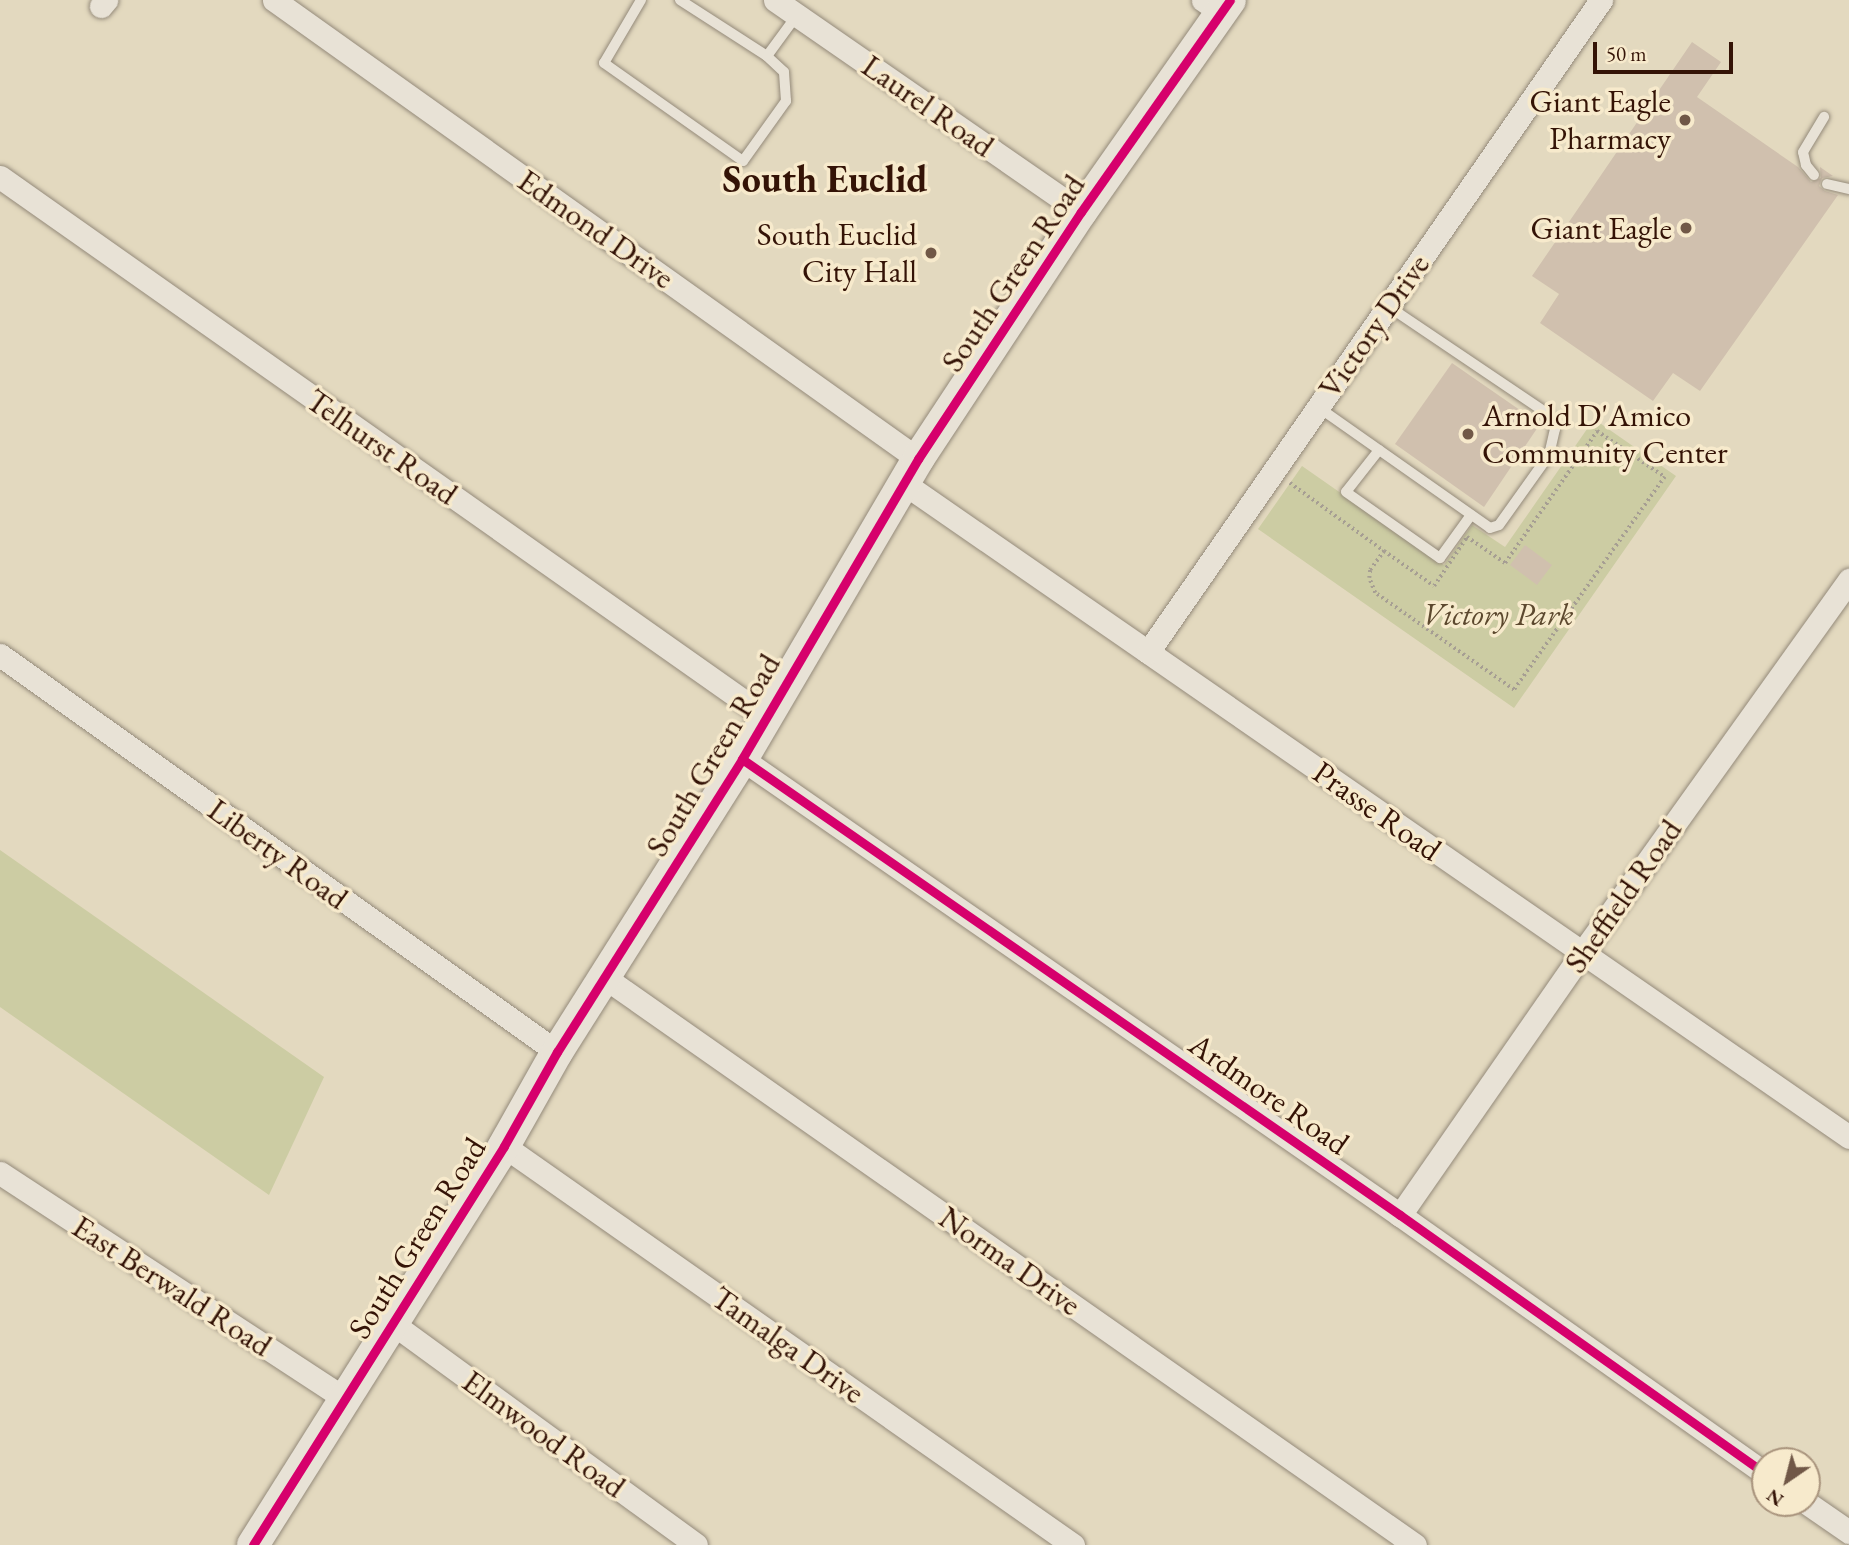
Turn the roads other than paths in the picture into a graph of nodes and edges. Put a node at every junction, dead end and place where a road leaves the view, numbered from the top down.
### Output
1 (274, 0) edge
2 (641, 0) edge
3 (680, 0) edge
4 (775, 0) edge
5 (1601, 0) edge
6 (1218, 4) edge
7 (797, 15) junction
8 (767, 56) junction
9 (1824, 117) dead end
10 (1814, 175) dead end
11 (0, 177) edge
12 (1827, 184) dead end
13 (1849, 189) edge
14 (1081, 212) junction
15 (1388, 306) junction
16 (1318, 407) junction
17 (1379, 450) junction
18 (911, 472) junction
19 (1471, 515) junction
20 (1849, 580) edge
21 (1148, 652) junction
22 (0, 655) edge
23 (765, 716) junction
24 (742, 759) junction
25 (1582, 953) junction
26 (604, 977) junction
27 (556, 1052) junction
28 (1849, 1137) edge
29 (504, 1146) junction
30 (0, 1172) edge
31 (1400, 1215) junction
32 (392, 1323) junction
33 (345, 1399) junction
34 (1751, 1463) edge
35 (1821, 1513) edge
36 (1849, 1532) edge
37 (253, 1545) edge
38 (696, 1545) edge
39 (1073, 1545) edge
40 (1415, 1545) edge

1 - 18 street, Edmond Drive
2 - 8 lane
3 - 8 lane
4 - 7 street, Laurel Road
5 - 15 street, Victory Drive
6 - 14 main road, South Green Road
7 - 8 lane
7 - 14 street, Laurel Road
9 - 10 lane
11 - 23 street, Telhurst Road
12 - 13 lane
14 - 18 main road, South Green Road
15 - 16 street, Victory Drive
15 - 19 lane
16 - 17 lane
16 - 21 street, Victory Drive
17 - 19 lane
17 - 19 lane
18 - 21 street, Prasse Road
18 - 23 main road, South Green Road
20 - 25 street, Sheffield Road
21 - 25 street, Prasse Road
22 - 27 street, Liberty Road
23 - 24 main road, South Green Road
24 - 26 main road, South Green Road
24 - 31 street, Ardmore Road
25 - 28 street, Prasse Road
25 - 31 street, Sheffield Road
26 - 27 main road, South Green Road
26 - 40 street, Norma Drive
27 - 29 main road, South Green Road
29 - 32 main road, South Green Road
29 - 39 street, Tamalga Drive
30 - 33 street, East Berwald Road
31 - 34 street, Ardmore Road
32 - 33 main road, South Green Road
32 - 38 street, Elmwood Road
33 - 37 main road, South Green Road
35 - 36 street

